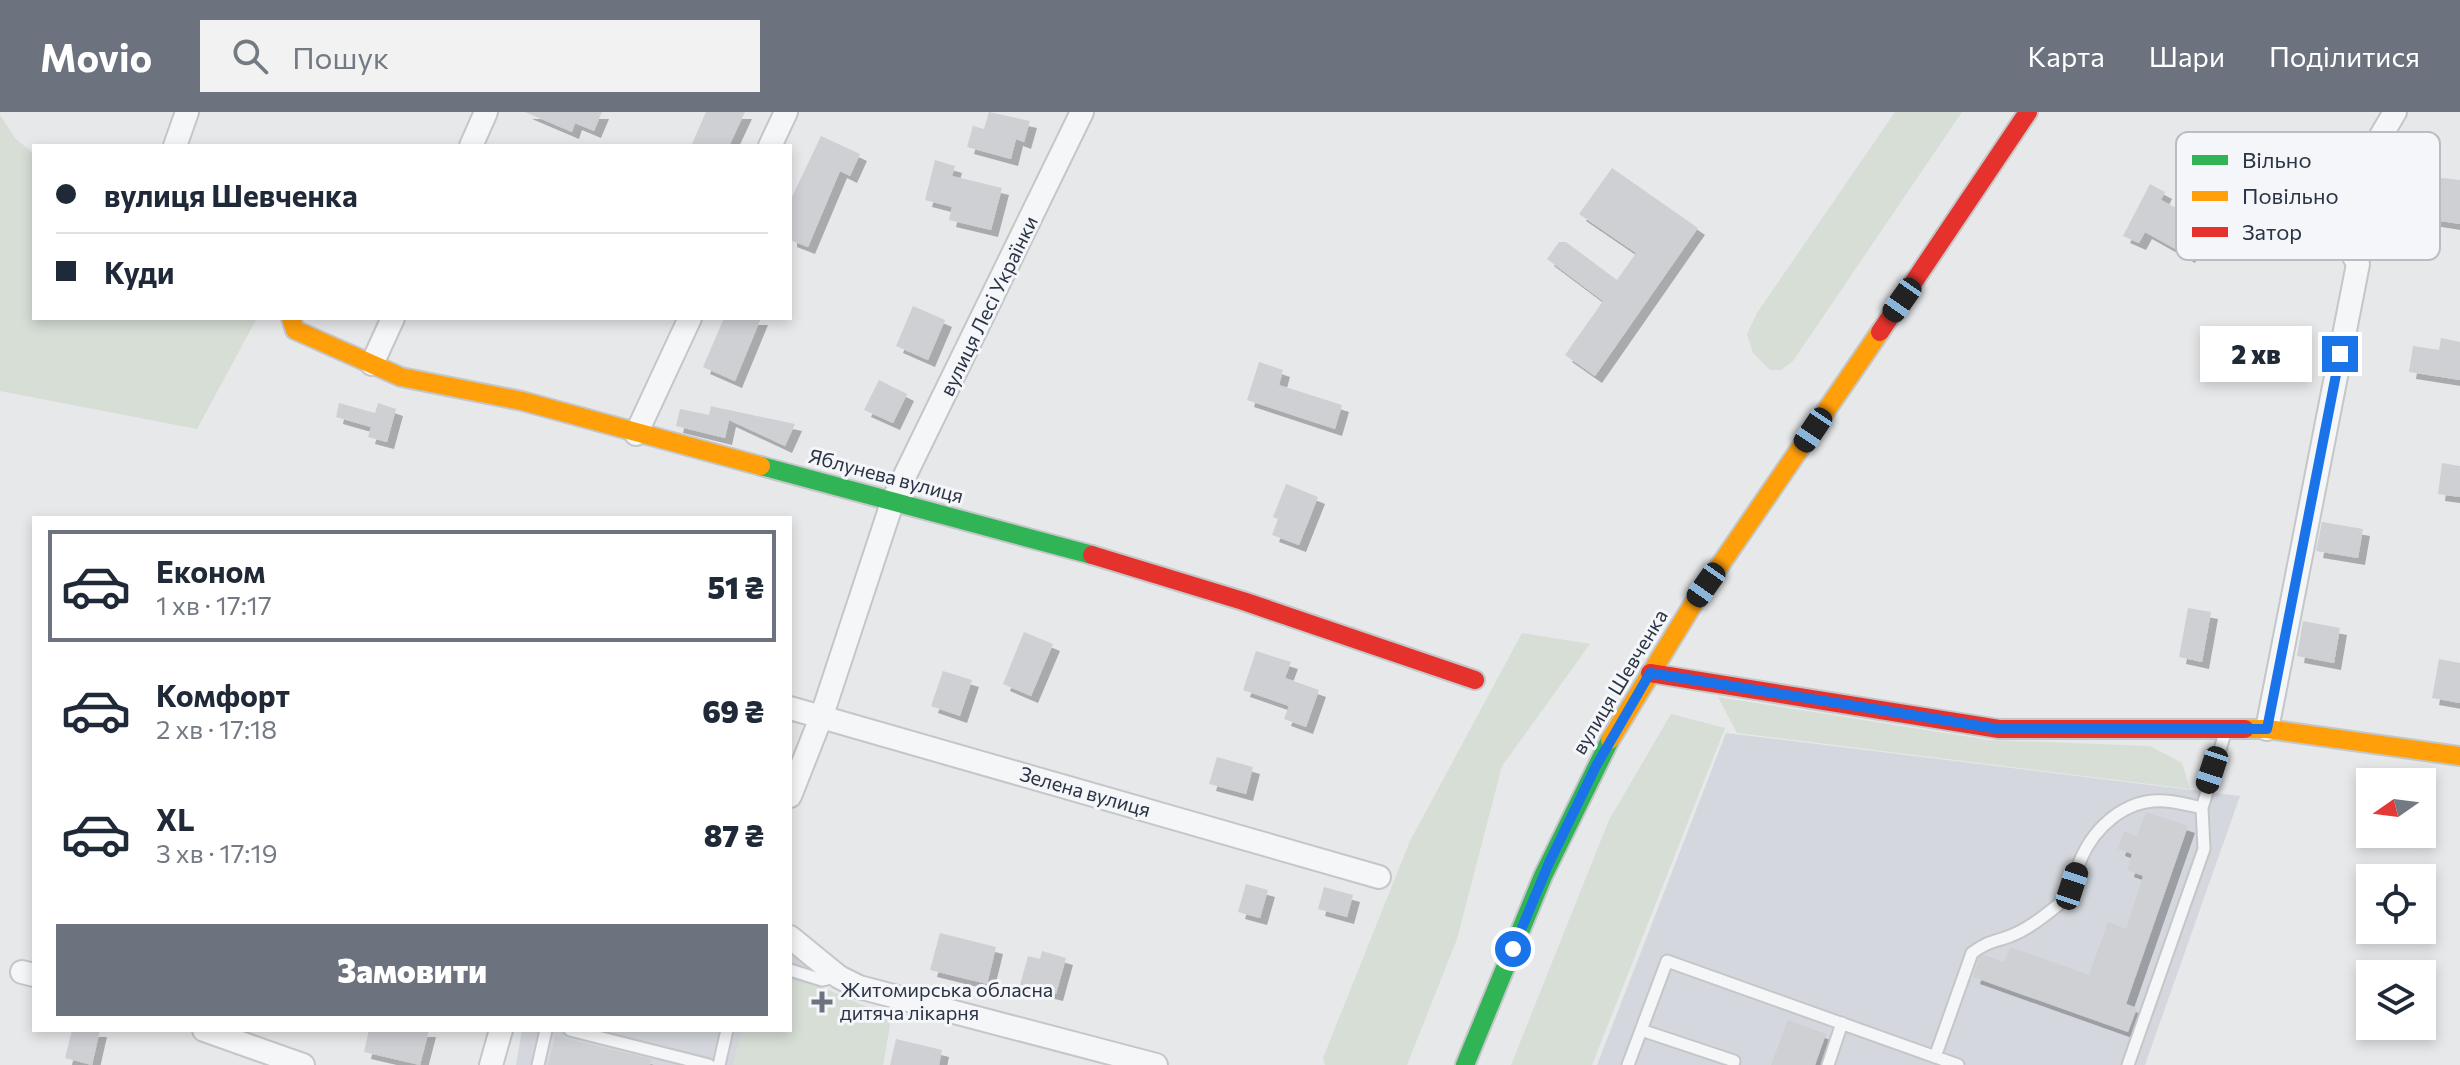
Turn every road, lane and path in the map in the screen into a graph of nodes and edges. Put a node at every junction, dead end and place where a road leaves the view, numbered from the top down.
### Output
1 (187, 112) edge
2 (486, 112) edge
3 (786, 112) edge
4 (1082, 112) edge
5 (2028, 112) edge
6 (2395, 112) edge
7 (2383, 132) edge
8 (176, 144) edge
9 (472, 144) edge
10 (771, 144) edge
11 (2356, 260) edge
12 (292, 320) edge
13 (392, 320) edge
14 (689, 320) edge
15 (372, 364) junction
16 (636, 434) junction
17 (893, 500) junction
18 (1650, 673) junction
19 (1475, 680) dead end
20 (792, 708) edge
21 (822, 715) junction
22 (2226, 729) junction
23 (2267, 729) junction
24 (2460, 756) edge
25 (792, 791) edge
26 (2202, 808) junction
27 (1379, 877) dead end
28 (792, 939) edge
29 (792, 971) edge
30 (839, 977) junction
31 (1842, 1023) junction
32 (1641, 1030) junction
33 (210, 1032) edge
34 (500, 1032) edge
35 (546, 1032) edge
36 (578, 1032) edge
37 (727, 1032) edge
38 (1935, 1057) junction
39 (303, 1065) edge
40 (491, 1065) edge
41 (538, 1065) edge
42 (709, 1065) edge
43 (719, 1065) edge
44 (1156, 1065) edge
45 (1465, 1065) edge
46 (1628, 1065) edge
47 (1733, 1065) edge
48 (1828, 1065) edge
49 (1958, 1065) edge
50 (2128, 1065) edge

1 - 8 street
2 - 9 street
3 - 10 street
4 - 17 street, вулиця Лесі Українки
5 - 18 street, вулиця Шевченка
6 - 7 street
11 - 23 street
12 - 15 street, Яблунева вулиця
13 - 15 street
14 - 16 street
15 - 16 street, Яблунева вулиця
16 - 17 street, Яблунева вулиця
17 - 19 street, Яблунева вулиця
17 - 21 street, вулиця Лесі Українки
18 - 22 street
18 - 45 street, вулиця Шевченка
20 - 21 street, Зелена вулиця
21 - 25 street, вулиця Лесі Українки
21 - 27 street, Зелена вулиця
22 - 23 street
22 - 26 lane
23 - 24 street
26 - 38 lane
26 - 50 lane
28 - 30 street
29 - 30 lane
30 - 44 street
31 - 32 lane
31 - 38 lane
31 - 48 lane
32 - 46 lane
32 - 47 lane
33 - 39 street
34 - 40 street
35 - 41 lane
36 - 42 lane
37 - 43 lane
38 - 49 lane

